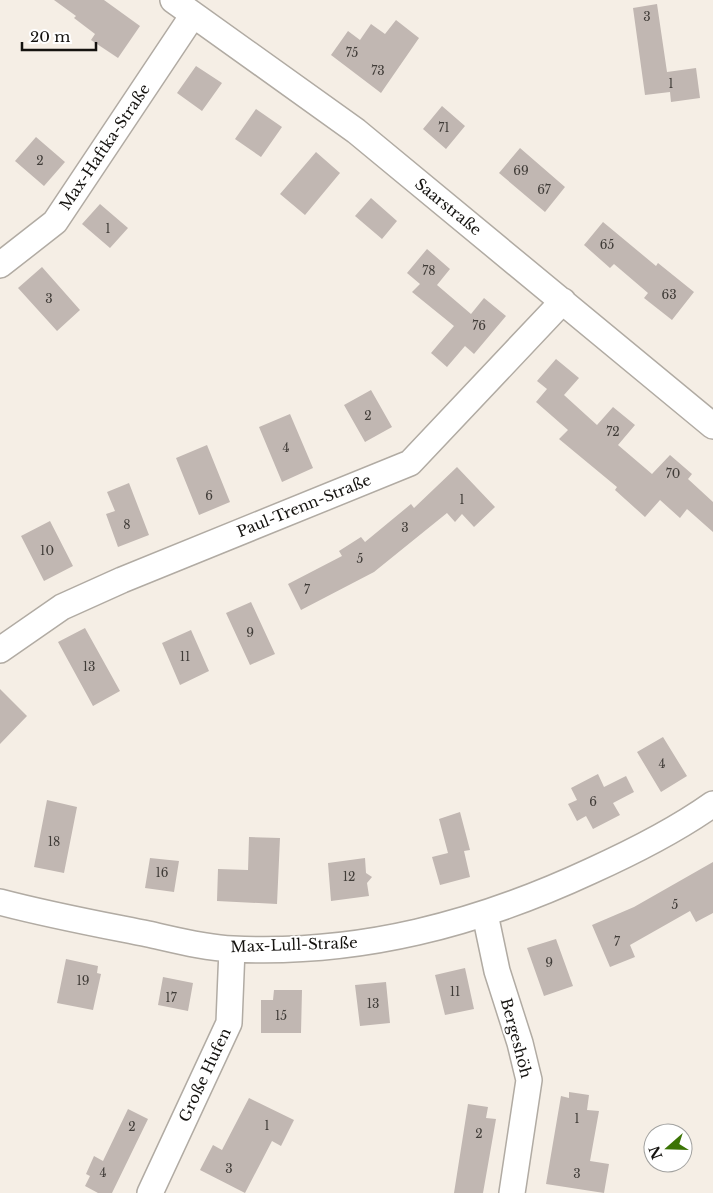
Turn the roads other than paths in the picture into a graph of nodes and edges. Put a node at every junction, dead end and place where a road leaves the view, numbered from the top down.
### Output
1 (172, 0) edge
2 (193, 15) junction
3 (0, 265) edge
4 (562, 301) junction
5 (713, 426) edge
6 (0, 650) edge
7 (713, 804) edge
8 (0, 902) edge
9 (485, 914) junction
10 (232, 949) junction
11 (150, 1193) edge
12 (512, 1193) edge

1 - 2 street, Saarstraße
2 - 3 street, Max-Haftka-Straße
2 - 4 street, Saarstraße
4 - 5 street, Saarstraße
4 - 6 street, Paul-Trenn-Straße
7 - 9 street, Max-Lull-Straße
8 - 10 street, Max-Lull-Straße
9 - 10 street, Max-Lull-Straße
9 - 12 street, Bergeshöh
10 - 11 street, Große Hufen

